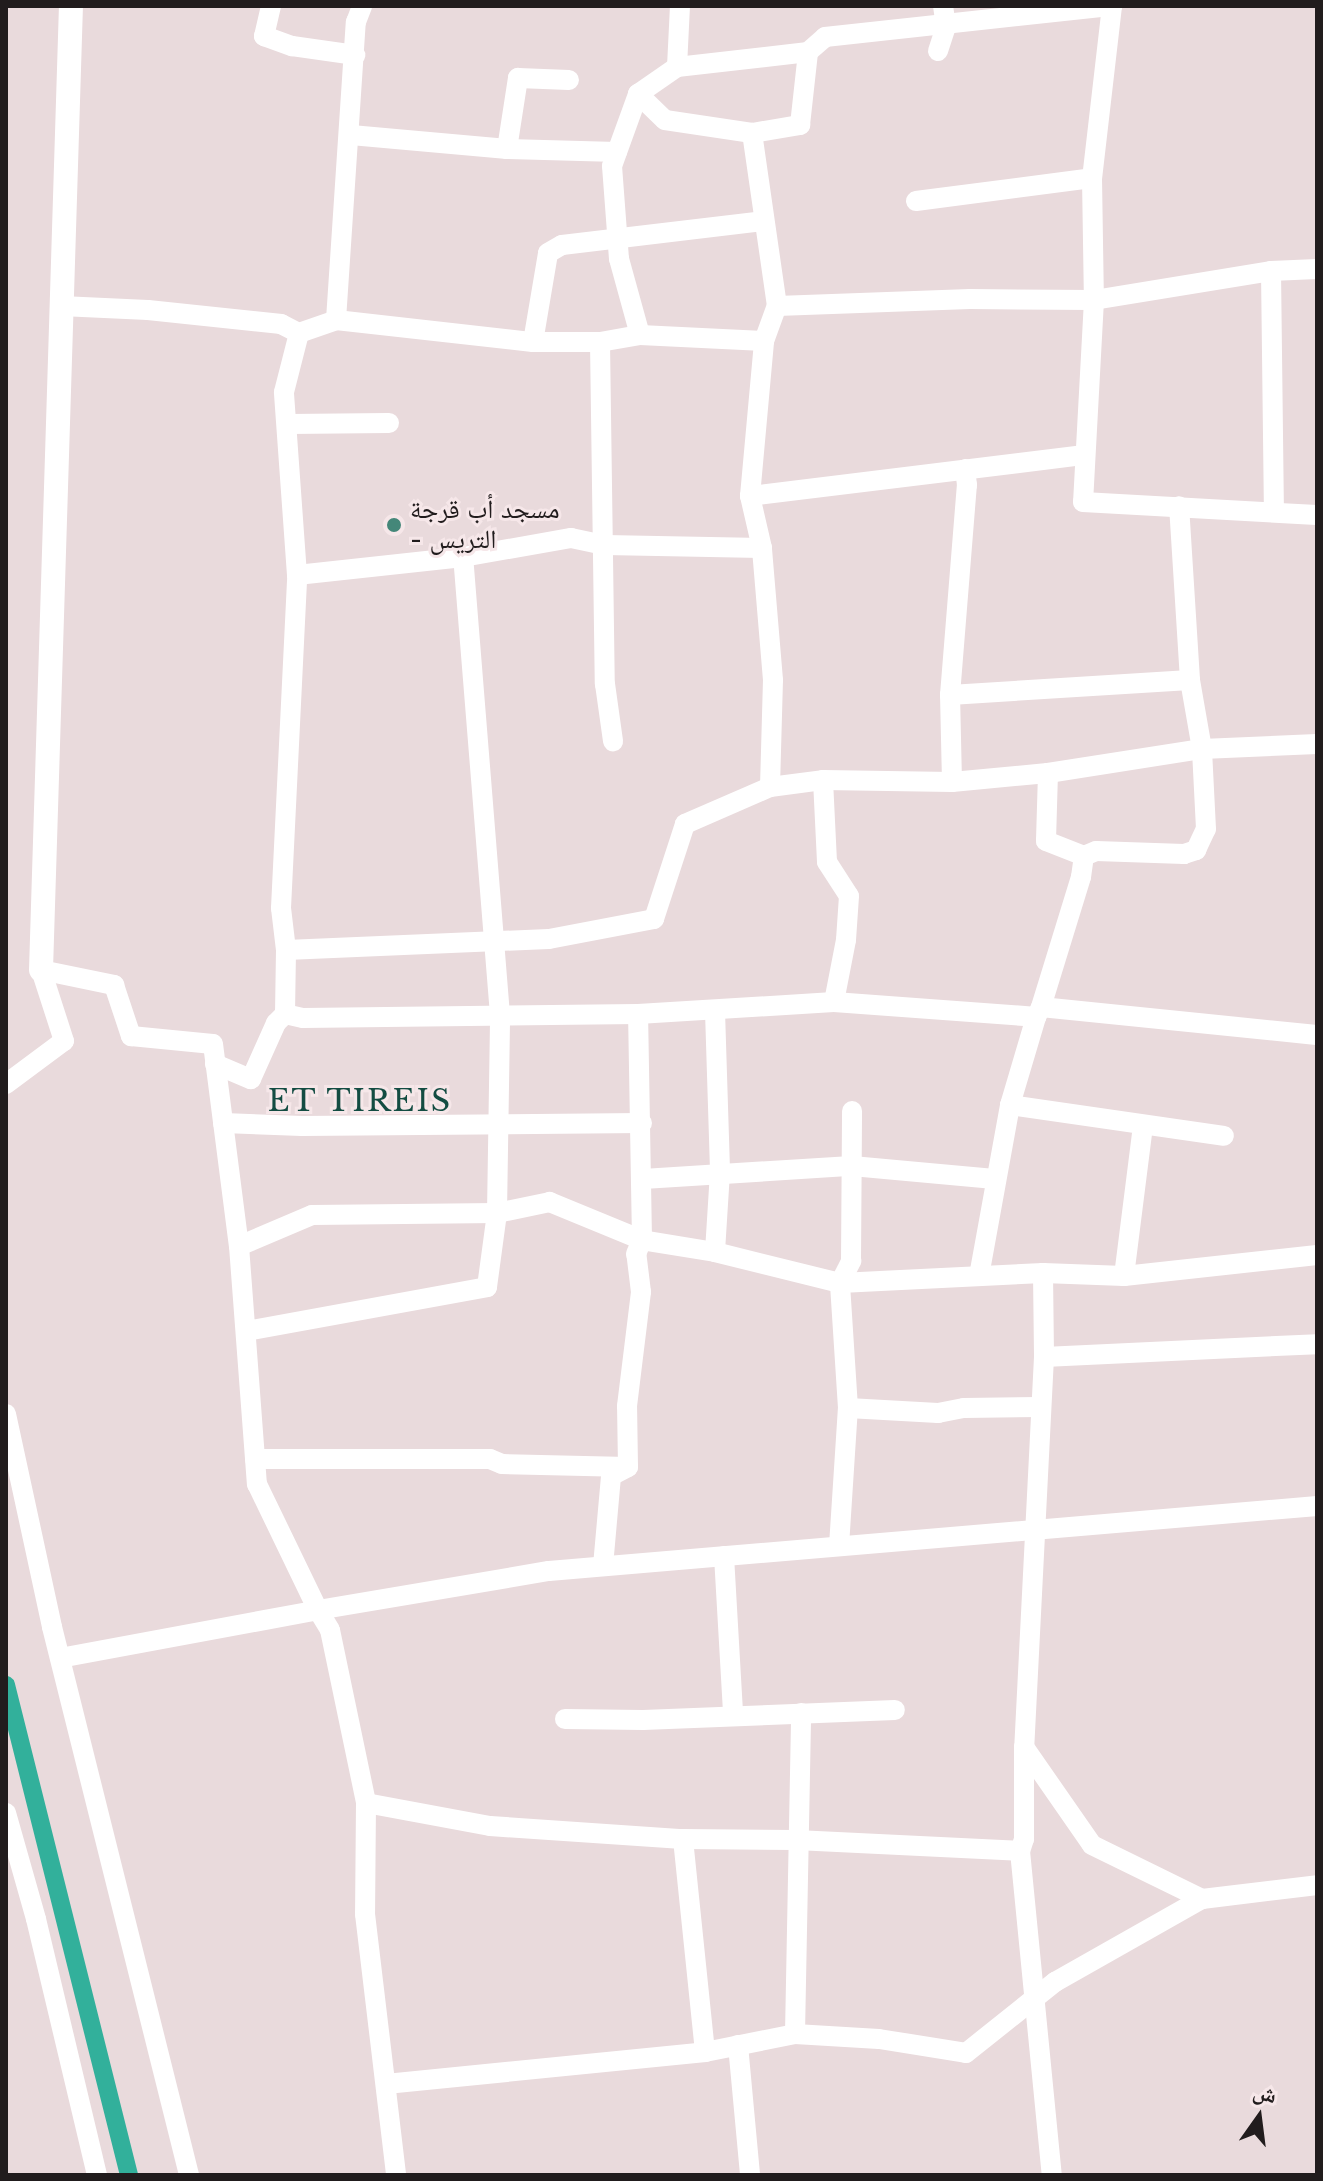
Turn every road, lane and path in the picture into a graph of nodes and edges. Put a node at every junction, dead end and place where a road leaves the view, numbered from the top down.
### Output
1 (71, 6) edge
2 (271, 6) edge
3 (362, 6) edge
4 (680, 6) edge
5 (944, 16) edge
6 (938, 51) dead end
7 (808, 52) junction
8 (355, 55) junction
9 (677, 67) junction
10 (569, 80) dead end
11 (638, 94) junction
12 (752, 133) junction
13 (351, 135) junction
14 (507, 149) junction
15 (617, 152) junction
16 (1092, 178) junction
17 (916, 201) dead end
18 (763, 221) junction
19 (618, 241) junction
20 (1317, 269) edge
21 (1271, 271) junction
22 (1094, 300) junction
23 (61, 306) junction
24 (777, 306) junction
25 (336, 320) junction
26 (299, 333) junction
27 (640, 335) junction
28 (764, 341) junction
29 (533, 342) junction
30 (600, 342) junction
31 (389, 423) dead end
32 (289, 424) junction
33 (1085, 455) junction
34 (965, 469) junction
35 (750, 496) junction
36 (1179, 506) junction
37 (1274, 512) junction
38 (1317, 515) edge
39 (605, 545) junction
40 (762, 548) junction
41 (463, 557) junction
42 (297, 575) junction
43 (1190, 680) junction
44 (950, 695) junction
45 (613, 741) dead end
46 (1317, 744) edge
47 (1202, 749) junction
48 (1048, 773) junction
49 (823, 780) junction
50 (952, 782) junction
51 (770, 787) junction
52 (1084, 856) junction
53 (494, 941) junction
54 (286, 950) junction
55 (41, 970) junction
56 (834, 1002) junction
57 (715, 1011) junction
58 (1038, 1012) junction
59 (285, 1014) junction
60 (638, 1014) junction
61 (500, 1015) junction
62 (1317, 1035) edge
63 (215, 1064) junction
64 (6, 1084) edge
65 (1010, 1105) junction
66 (852, 1111) dead end
67 (223, 1123) junction
68 (500, 1123) junction
69 (642, 1123) junction
70 (1143, 1125) junction
71 (1224, 1136) dead end
72 (852, 1166) junction
73 (720, 1172) junction
74 (643, 1179) junction
75 (994, 1179) junction
76 (497, 1213) junction
77 (642, 1240) junction
78 (239, 1246) junction
79 (715, 1252) junction
80 (1317, 1255) edge
81 (1043, 1273) junction
82 (979, 1276) junction
83 (1124, 1276) junction
84 (840, 1283) junction
85 (246, 1331) junction
86 (1317, 1344) edge
87 (1044, 1357) junction
88 (1040, 1407) junction
89 (848, 1408) junction
90 (6, 1414) edge
91 (255, 1459) junction
92 (628, 1467) junction
93 (1317, 1506) edge
94 (1034, 1530) junction
95 (839, 1546) junction
96 (724, 1556) junction
97 (603, 1566) junction
98 (318, 1610) junction
99 (60, 1658) junction
100 (895, 1710) dead end
101 (801, 1713) junction
102 (733, 1714) junction
103 (565, 1719) dead end
104 (1024, 1747) junction
105 (366, 1803) junction
106 (6, 1813) edge
107 (683, 1839) junction
108 (796, 1840) junction
109 (1020, 1851) junction
110 (1317, 1885) edge
111 (1202, 1899) junction
112 (1034, 1998) junction
113 (795, 2034) junction
114 (738, 2045) junction
115 (705, 2052) junction
116 (386, 2084) junction
117 (97, 2175) edge
118 (189, 2175) edge
119 (396, 2175) edge
120 (750, 2175) edge
121 (1052, 2175) edge

1 - 23 street
2 - 8 street
3 - 8 street
4 - 9 street
5 - 6 street
5 - 7 street
5 - 16 street
7 - 9 street
7 - 12 street
8 - 13 street
9 - 11 street
10 - 14 street
11 - 12 street
11 - 15 street
12 - 18 street
13 - 14 street
13 - 25 street
14 - 15 street
15 - 19 street
16 - 17 street
16 - 22 street
18 - 19 street
18 - 24 street
19 - 27 street
19 - 29 street
20 - 21 street
21 - 22 street
21 - 37 street
22 - 24 street
22 - 33 street
23 - 26 street
23 - 55 street
24 - 28 street
25 - 26 street
25 - 29 street
26 - 32 street
27 - 28 street
27 - 30 street
28 - 35 street
29 - 30 street
30 - 39 street
31 - 32 street
32 - 42 street
33 - 34 street
33 - 36 street
34 - 35 street
34 - 44 street
35 - 40 street
36 - 37 street
36 - 43 street
37 - 38 street
39 - 40 street
39 - 41 street
39 - 45 street
40 - 51 street
41 - 42 street
41 - 53 street
42 - 54 street
43 - 44 street
43 - 47 street
44 - 50 street
46 - 47 street
47 - 48 street
47 - 52 street
48 - 50 street
48 - 52 street
49 - 50 street
49 - 51 street
49 - 56 street
51 - 53 street
52 - 58 street
53 - 54 street
53 - 61 street
54 - 59 street
55 - 63 street
55 - 64 street
56 - 57 street
56 - 58 street
57 - 60 street
57 - 73 street
58 - 62 street
58 - 65 street
59 - 61 street
59 - 63 street
60 - 61 street
60 - 69 street
61 - 68 street
63 - 67 street
65 - 70 street
65 - 75 street
66 - 72 street
67 - 68 street
67 - 78 street
68 - 69 street
68 - 76 street
69 - 74 street
70 - 71 street
70 - 83 street
72 - 73 street
72 - 75 street
72 - 84 street
73 - 74 street
73 - 79 street
74 - 77 street
75 - 82 street
76 - 77 street
76 - 78 street
76 - 85 street
77 - 79 street
77 - 92 street
78 - 85 street
79 - 84 street
80 - 83 street
81 - 82 street
81 - 83 street
81 - 87 street
82 - 84 street
84 - 89 street
85 - 91 street
86 - 87 street
87 - 88 street
88 - 89 street
88 - 94 street
89 - 95 street
90 - 99 street
91 - 92 street
91 - 98 street
92 - 97 street
93 - 94 street
94 - 95 street
94 - 104 street
95 - 96 street
96 - 97 street
96 - 102 street
97 - 98 street
98 - 99 street
98 - 105 street
99 - 118 street
100 - 101 street
101 - 102 street
101 - 108 street
102 - 103 street
104 - 109 street
104 - 111 street
105 - 107 street
105 - 116 street
106 - 117 street
107 - 108 street
107 - 115 street
108 - 109 street
108 - 113 street
109 - 112 street
110 - 111 street
111 - 112 street
112 - 113 street
112 - 121 street
113 - 114 street
114 - 115 street
114 - 120 street
115 - 116 street
116 - 119 street

